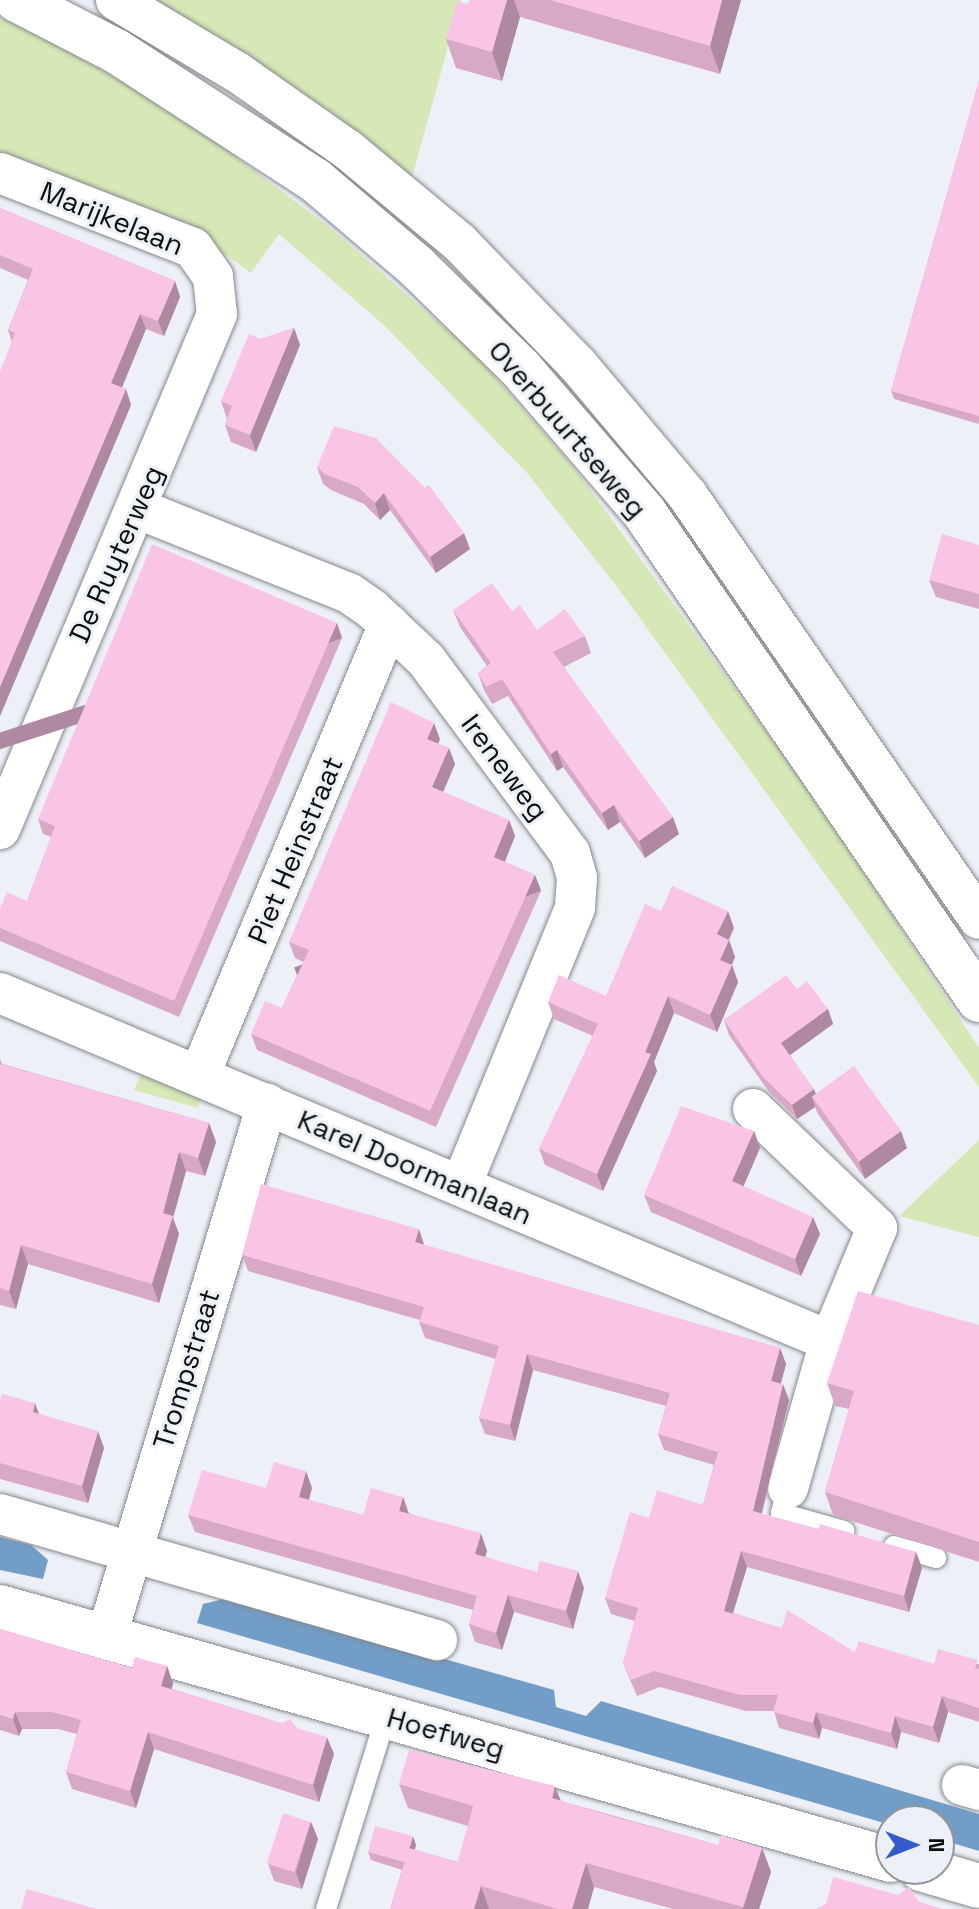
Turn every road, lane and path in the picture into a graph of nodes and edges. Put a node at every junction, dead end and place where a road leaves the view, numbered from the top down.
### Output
1 (17, 0) edge
2 (116, 0) edge
3 (0, 173) edge
4 (213, 277) joint
5 (136, 508) junction
6 (389, 624) junction
7 (0, 829) edge
8 (979, 919) edge
9 (0, 993) edge
10 (979, 1000) edge
11 (199, 1076) junction
12 (267, 1104) junction
13 (753, 1109) dead end
14 (461, 1186) junction
15 (830, 1341) junction
16 (788, 1488) joint
17 (0, 1514) edge
18 (131, 1550) junction
19 (936, 1558) dead end
20 (0, 1607) edge
21 (107, 1635) junction
22 (437, 1640) dead end
23 (386, 1716) junction
24 (875, 1855) edge
25 (955, 1879) edge
26 (979, 1886) edge
27 (326, 1909) edge

1 - 10 main road, Overbuurtseweg
2 - 8 street, Overbuurtseweg
3 - 4 street, Marijkelaan
4 - 5 street, De Ruyterweg
5 - 6 street, Ireneweg
5 - 7 street, De Ruyterweg
6 - 11 street, Piet Heinstraat
6 - 14 street, Ireneweg
9 - 11 street, Karel Doormanlaan
11 - 12 street, Karel Doormanlaan
12 - 14 street, Karel Doormanlaan
12 - 18 street, Trompstraat
13 - 15 street
14 - 15 street, Karel Doormanlaan
15 - 16 street
16 - 19 lane
17 - 18 street
18 - 21 street, Trompstraat
18 - 22 street
20 - 21 main road, Hoefweg
21 - 23 main road, Hoefweg
23 - 24 main road, Hoefweg
23 - 27 lane
25 - 26 main road

